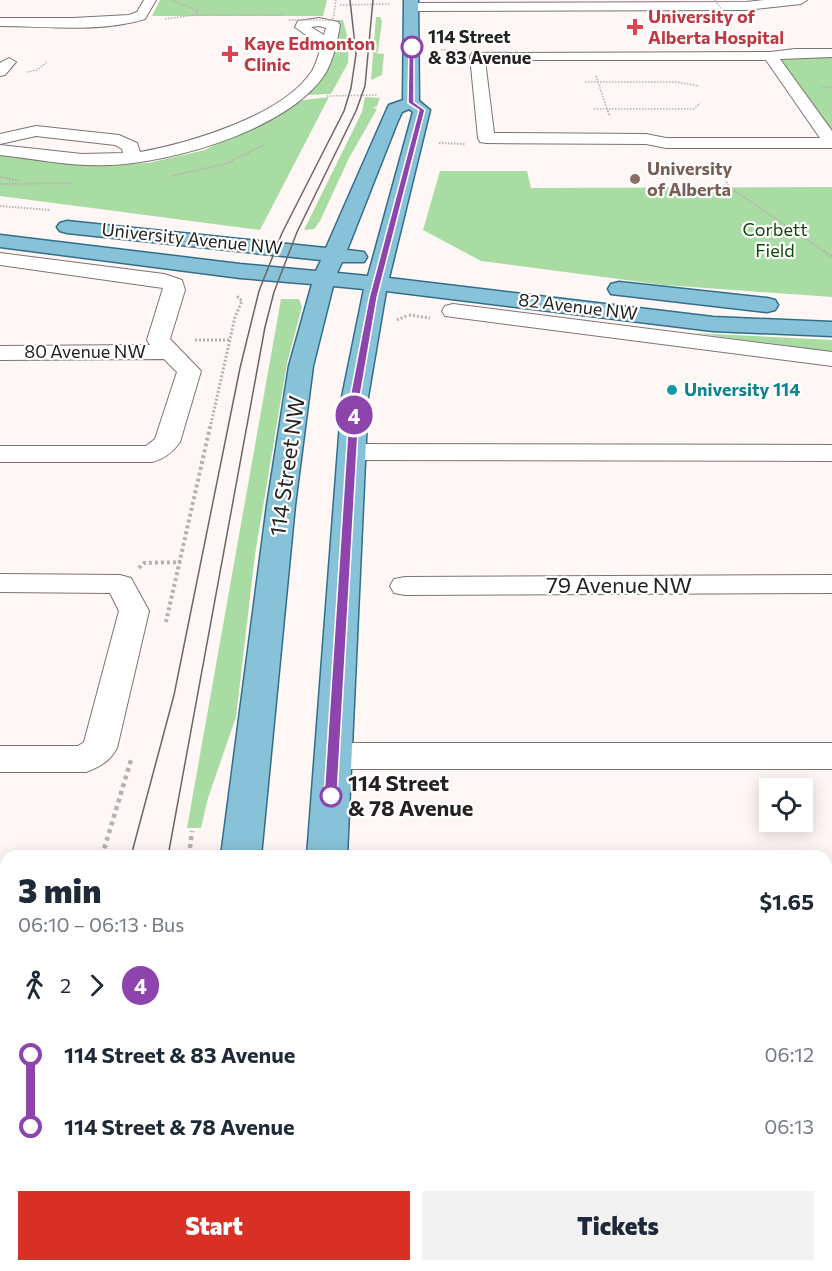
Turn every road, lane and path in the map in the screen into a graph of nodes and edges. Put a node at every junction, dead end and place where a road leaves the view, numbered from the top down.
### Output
1 (150, 0) edge
2 (172, 0) edge
3 (336, 0) edge
4 (361, 0) edge
5 (715, 0) edge
6 (801, 0) edge
7 (411, 4) edge
8 (360, 5) dead end
9 (195, 15) junction
10 (284, 15) dead end
11 (726, 16) dead end
12 (157, 20) dead end
13 (289, 20) dead end
14 (0, 22) edge
15 (440, 37) dead end
16 (459, 37) dead end
17 (327, 43) dead end
18 (610, 47) dead end
19 (832, 53) edge
20 (477, 56) junction
21 (770, 56) junction
22 (47, 62) dead end
23 (27, 72) dead end
24 (594, 72) dead end
25 (585, 82) dead end
26 (598, 82) junction
27 (699, 86) dead end
28 (382, 95) dead end
29 (318, 97) dead end
30 (411, 103) junction
31 (700, 103) dead end
32 (594, 109) dead end
33 (607, 109) junction
34 (612, 124) dead end
35 (0, 139) edge
36 (832, 143) edge
37 (0, 150) edge
38 (131, 159) junction
39 (0, 177) edge
40 (725, 179) dead end
41 (35, 183) dead end
42 (44, 224) dead end
43 (0, 241) edge
44 (832, 257) edge
45 (0, 259) edge
46 (393, 262) junction
47 (330, 266) junction
48 (376, 284) junction
49 (598, 287) dead end
50 (234, 295) dead end
51 (455, 302) junction
52 (832, 309) edge
53 (832, 329) edge
54 (363, 344) junction
55 (170, 352) junction
56 (0, 353) edge
57 (832, 359) edge
58 (351, 452) junction
59 (832, 453) edge
60 (0, 454) edge
61 (181, 562) junction
62 (0, 583) edge
63 (120, 584) junction
64 (832, 584) edge
65 (405, 586) dead end
66 (165, 628) dead end
67 (132, 756) dead end
68 (333, 756) junction
69 (832, 756) edge
70 (0, 759) edge
71 (192, 831) dead end
72 (104, 850) edge
73 (190, 850) edge
74 (242, 850) edge
75 (327, 850) edge

1 - 14 street
2 - 9 path
3 - 13 path, bridge
4 - 8 path
5 - 11 path, bridge
6 - 7 street
7 - 30 main road
9 - 10 path
9 - 12 path
15 - 16 path
17 - 38 street
18 - 20 street
19 - 21 street
20 - 21 street
20 - 36 street
21 - 36 street
22 - 23 path
24 - 26 path
25 - 26 path
26 - 27 path
26 - 33 path
28 - 29 path
30 - 46 main road
30 - 47 main road, 114 Street NW
31 - 33 path
32 - 33 path
33 - 34 path
35 - 38 street
37 - 38 street
39 - 41 path
40 - 44 path
42 - 47 main road, University Avenue NW
43 - 47 main road, University Avenue NW
45 - 55 street, University Avenue NW
46 - 47 main road
46 - 48 main road
47 - 48 main road, 82 Avenue NW
47 - 74 main road, 114 Street NW
48 - 51 main road, 82 Avenue NW
48 - 54 main road
49 - 52 main road, 82 Avenue NW
50 - 61 path
51 - 53 main road, 82 Avenue NW
51 - 54 main road
51 - 57 street
54 - 58 main road
55 - 56 street, 80 Avenue NW
55 - 60 street
58 - 59 street
58 - 68 main road
61 - 63 path
61 - 66 path
62 - 63 street
63 - 70 street
64 - 65 street, 79 Avenue NW
67 - 72 path
68 - 69 street
68 - 75 main road
71 - 73 path

